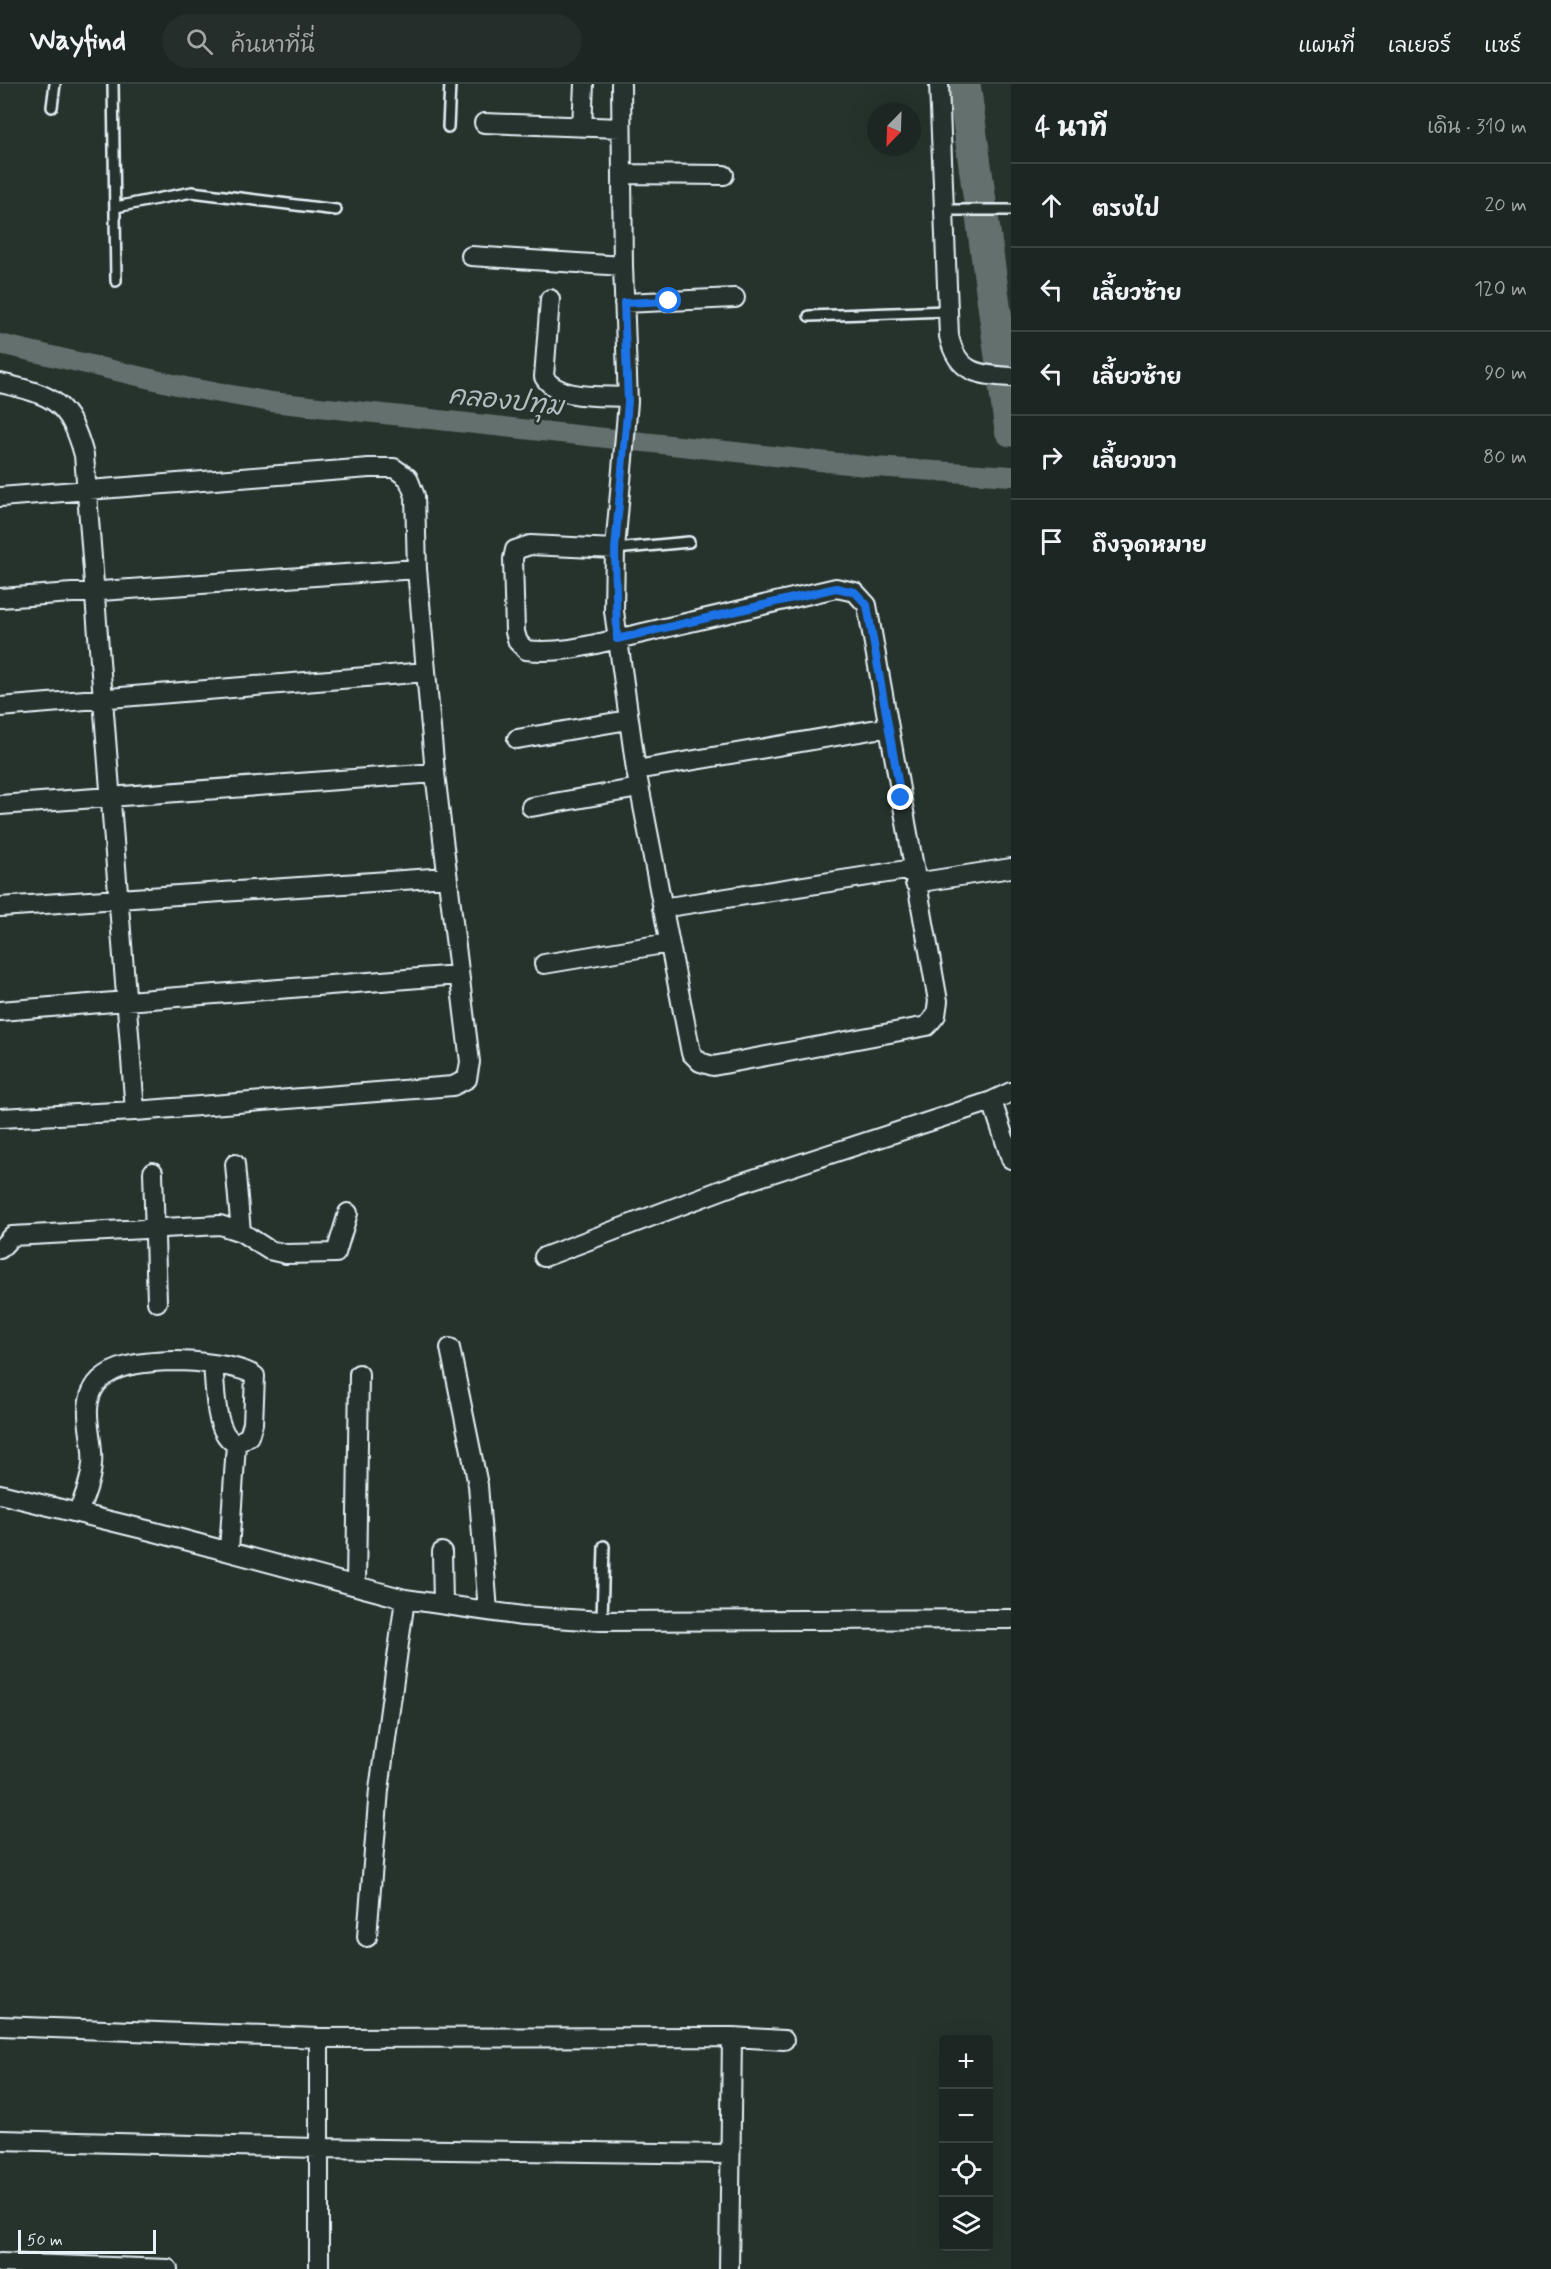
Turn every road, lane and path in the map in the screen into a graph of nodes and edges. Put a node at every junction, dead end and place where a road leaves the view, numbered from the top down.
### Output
1 (55, 84) edge
2 (113, 84) edge
3 (450, 84) edge
4 (584, 84) edge
5 (621, 84) edge
6 (939, 84) edge
7 (52, 107) dead end
8 (484, 123) dead end
9 (448, 127) dead end
10 (582, 127) junction
11 (621, 128) junction
12 (622, 174) junction
13 (724, 174) dead end
14 (116, 207) junction
15 (336, 210) dead end
16 (943, 210) junction
17 (1011, 210) edge
18 (471, 256) dead end
19 (623, 266) junction
20 (116, 281) dead end
21 (735, 298) dead end
22 (550, 299) dead end
23 (624, 303) junction
24 (948, 311) junction
25 (809, 316) dead end
26 (1011, 377) edge
27 (0, 383) edge
28 (628, 399) junction
29 (86, 489) junction
30 (0, 497) edge
31 (689, 542) dead end
32 (615, 549) junction
33 (417, 569) junction
34 (94, 591) junction
35 (0, 598) edge
36 (617, 639) junction
37 (426, 672) junction
38 (103, 699) junction
39 (0, 707) edge
40 (628, 720) junction
41 (888, 727) junction
42 (518, 739) dead end
43 (636, 770) junction
44 (435, 773) junction
45 (639, 788) junction
46 (110, 797) junction
47 (0, 805) edge
48 (531, 807) dead end
49 (1011, 868) edge
50 (914, 876) junction
51 (447, 877) junction
52 (118, 900) junction
53 (0, 907) edge
54 (662, 908) junction
55 (669, 943) junction
56 (544, 964) dead end
57 (458, 975) junction
58 (127, 1003) junction
59 (0, 1011) edge
60 (1011, 1092) edge
61 (992, 1101) junction
62 (135, 1111) junction
63 (0, 1118) edge
64 (1011, 1158) edge
65 (235, 1164) dead end
66 (153, 1172) dead end
67 (348, 1213) dead end
68 (153, 1227) junction
69 (241, 1232) junction
70 (0, 1249) edge
71 (543, 1257) dead end
72 (157, 1302) dead end
73 (450, 1348) dead end
74 (213, 1366) junction
75 (359, 1374) dead end
76 (236, 1444) junction
77 (0, 1494) edge
78 (78, 1513) junction
79 (604, 1546) dead end
80 (230, 1551) junction
81 (442, 1552) dead end
82 (356, 1586) junction
83 (405, 1599) junction
84 (443, 1604) junction
85 (488, 1611) junction
86 (1011, 1619) edge
87 (602, 1621) junction
88 (367, 1937) dead end
89 (0, 2026) edge
90 (732, 2037) junction
91 (319, 2038) junction
92 (784, 2040) dead end
93 (0, 2140) edge
94 (317, 2148) junction
95 (729, 2154) junction
96 (0, 2263) edge
97 (168, 2269) edge
98 (319, 2269) edge
99 (729, 2269) edge

1 - 7 lane
2 - 14 lane
3 - 9 lane
4 - 10 street
5 - 11 street
6 - 16 street
8 - 10 street
10 - 11 street
11 - 12 street
12 - 13 street
12 - 19 street
14 - 15 lane
14 - 20 lane
16 - 17 lane
16 - 24 street
18 - 19 street
19 - 23 street
21 - 23 street
22 - 28 street
23 - 28 street
24 - 25 lane
24 - 26 street
27 - 29 street
28 - 32 street
29 - 30 street
29 - 33 street
29 - 34 street
31 - 32 lane
32 - 36 street
32 - 36 street
33 - 34 street
33 - 37 street
34 - 35 street
34 - 38 street
36 - 40 street
36 - 41 street
37 - 38 street
37 - 44 street
38 - 39 street
38 - 46 street
40 - 42 street
40 - 43 street
41 - 43 street
41 - 50 street
43 - 45 street
44 - 46 street
44 - 51 street
45 - 48 street
45 - 54 street
46 - 47 street
46 - 52 street
49 - 50 street
50 - 54 street
50 - 55 street
51 - 52 street
51 - 57 street
52 - 53 street
52 - 58 street
54 - 55 street
55 - 56 street
57 - 58 street
57 - 62 street
58 - 59 street
58 - 62 street
60 - 61 street
61 - 64 street
61 - 71 street
62 - 63 street
65 - 69 street
66 - 68 street
67 - 69 street
68 - 69 street
68 - 70 street
68 - 72 street
73 - 85 street
74 - 76 street
74 - 76 street
74 - 78 street
75 - 82 street
76 - 80 street
77 - 78 street
78 - 80 street
79 - 87 lane
80 - 82 street
81 - 84 street
82 - 83 street
83 - 84 street
83 - 88 street
84 - 85 street
85 - 87 street
86 - 87 street
89 - 91 street
90 - 91 street
90 - 92 street
90 - 95 street
91 - 94 street
93 - 94 street
94 - 95 street
94 - 98 street
95 - 99 street
96 - 97 street

